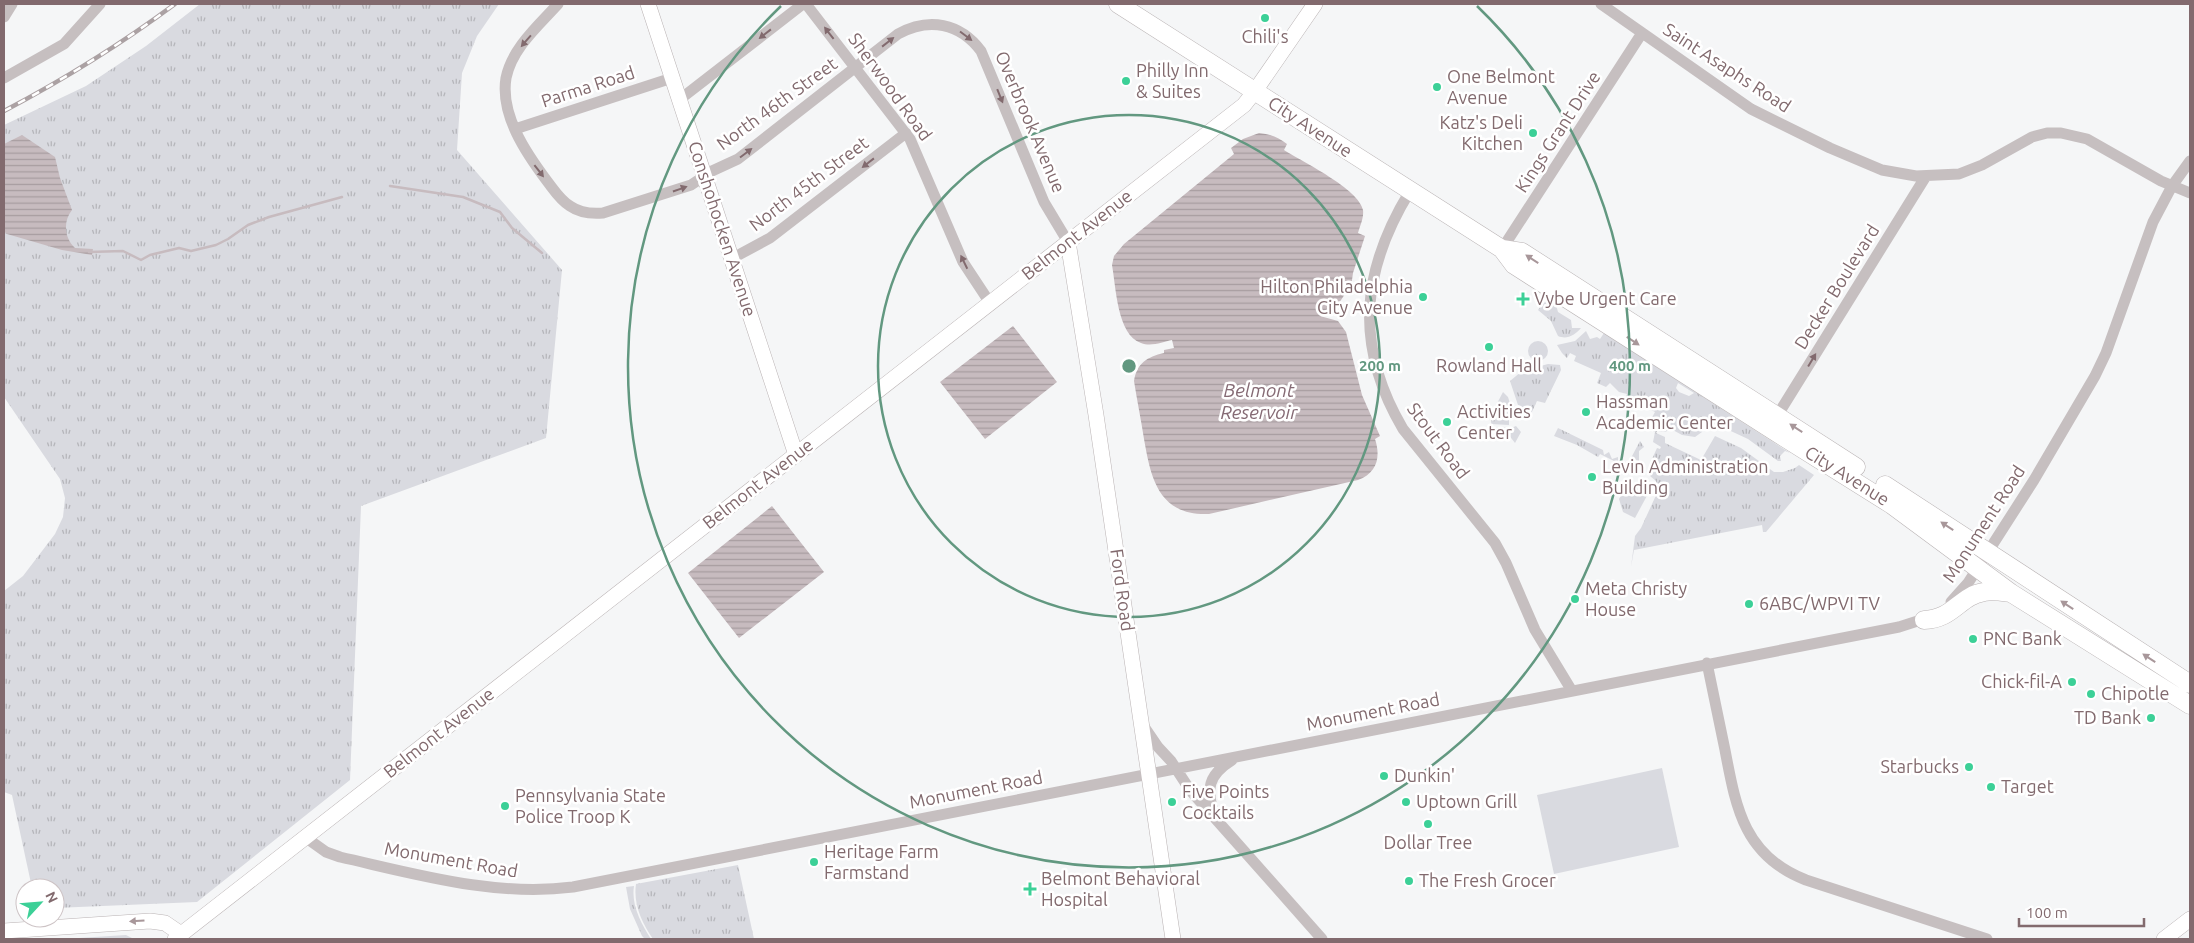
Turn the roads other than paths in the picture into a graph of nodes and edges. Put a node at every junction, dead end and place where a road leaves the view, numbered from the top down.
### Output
1 (12, 4) edge
2 (100, 4) edge
3 (558, 4) edge
4 (648, 4) edge
5 (805, 4) edge
6 (1118, 4) edge
7 (1315, 4) edge
8 (1601, 4) edge
9 (4, 17) edge
10 (948, 26) joint
11 (1642, 33) junction
12 (856, 68) junction
13 (4, 76) edge
14 (672, 78) junction
15 (1255, 92) junction
16 (679, 100) junction
17 (515, 129) junction
18 (906, 133) junction
19 (2190, 161) edge
20 (704, 176) junction
21 (1926, 176) junction
22 (2172, 186) junction
23 (1410, 191) junction
24 (2190, 193) edge
25 (1068, 242) junction
26 (1502, 249) junction
27 (731, 259) junction
28 (990, 303) junction
29 (1600, 311) junction
30 (1777, 416) junction
31 (796, 455) junction
32 (1988, 553) junction
33 (1978, 568) junction
34 (2012, 593) junction
35 (1924, 620) junction
36 (1707, 663) junction
37 (2190, 684) edge
38 (1572, 690) junction
39 (2190, 706) edge
40 (1141, 721) junction
41 (1237, 757) junction
42 (1176, 769) junction
43 (1150, 774) junction
44 (1215, 818) junction
45 (305, 837) junction
46 (2190, 919) edge
47 (2190, 927) edge
48 (4, 931) edge
49 (181, 938) edge
50 (1173, 939) edge
51 (1322, 939) edge
52 (1987, 939) edge
53 (2164, 939) edge
54 (2184, 939) edge

1 - 9 street
2 - 13 street
3 -> 17 street, North 46th Street
4 - 14 main road, Conshohocken Avenue
12 -> 5 street, Sherwood Road
5 -> 16 street
6 - 15 highway, City Avenue
7 - 15 main road, Belmont Avenue
8 - 11 street, Saint Asaphs Road
12 -> 10 street, North 46th Street
10 -> 25 street, Overbrook Avenue
11 - 21 street, Saint Asaphs Road
11 - 26 street, Kings Grant Drive
12 - 18 street, Sherwood Road
20 -> 12 street, North 46th Street
14 - 16 main road, Conshohocken Avenue
14 - 17 street, Parma Road
15 - 23 highway, City Avenue
15 - 25 main road, Belmont Avenue
16 - 20 main road, Conshohocken Avenue
17 -> 20 street, North 46th Street
18 -> 27 street, North 45th Street
28 -> 18 street, Sherwood Road
19 - 22 street, Monument Road
20 - 27 main road, Conshohocken Avenue
21 - 22 street, Saint Asaphs Road
30 -> 21 street, Decker Boulevard
22 - 24 street, Saint Asaphs Road
22 - 32 street, Monument Road
23 - 26 highway, City Avenue
23 - 38 street, Stout Road
25 - 28 main road, Belmont Avenue
25 - 40 main road, Ford Road
26 - 29 highway, City Avenue
27 - 31 main road, Conshohocken Avenue
28 - 31 main road, Belmont Avenue
29 - 30 highway, City Avenue
29 -> 33 highway, City Avenue
32 -> 30 highway, City Avenue
31 - 45 main road, Belmont Avenue
32 - 33 street, Monument Road
37 -> 32 highway, City Avenue
33 - 34 highway, City Avenue
33 - 35 street, Monument Road
34 - 35 highway
34 - 39 highway, City Avenue
35 - 36 street, Monument Road
36 - 38 street, Monument Road
36 - 52 street
38 - 41 street, Monument Road
40 - 42 street
40 - 43 main road, Ford Road
41 - 42 street, Monument Road
41 - 44 street
42 - 43 street, Monument Road
42 - 44 street
43 - 45 street, Monument Road
43 - 50 main road, Ford Road
44 - 51 street
45 - 49 main road, Belmont Avenue
46 - 53 main road
47 - 54 main road
49 -> 48 main road

